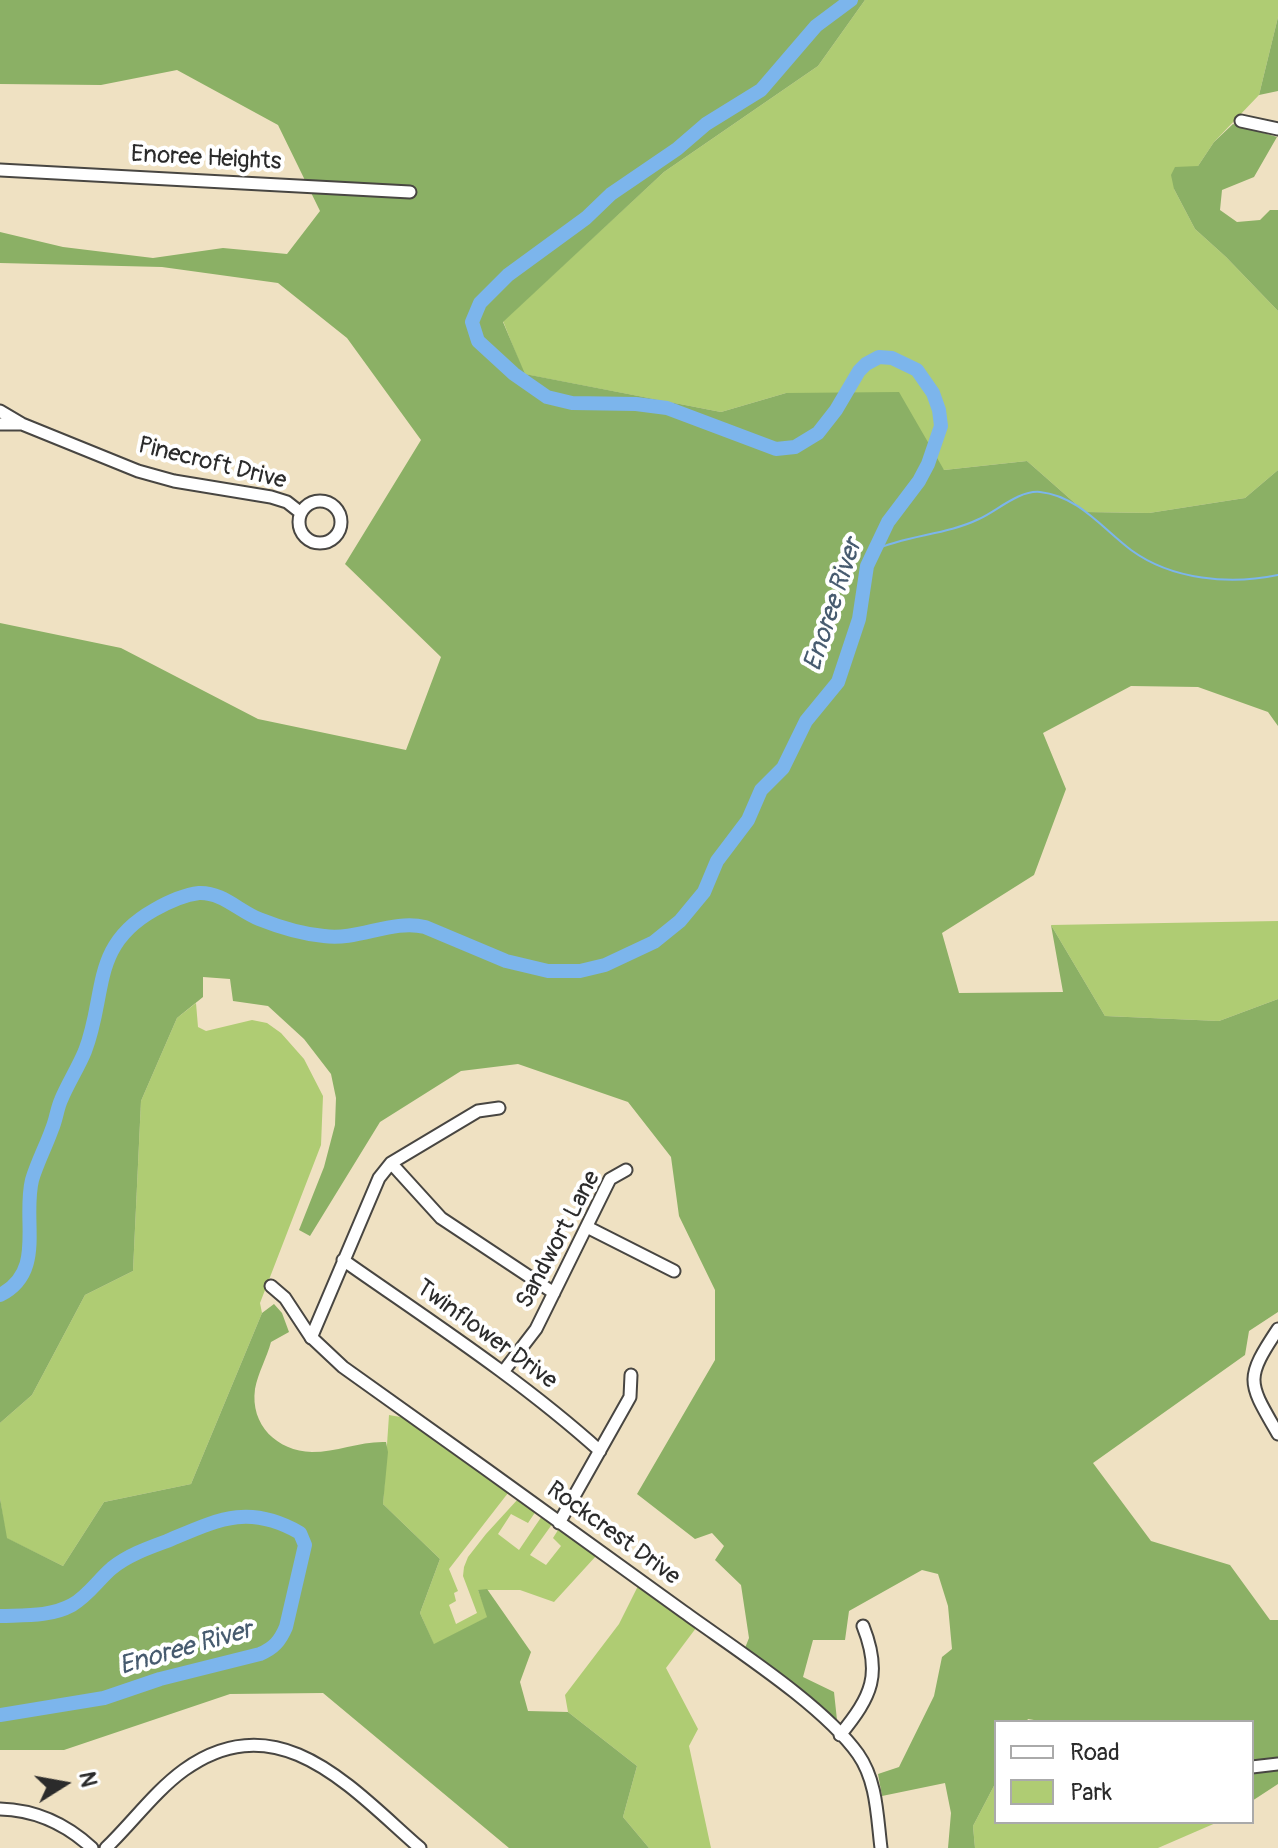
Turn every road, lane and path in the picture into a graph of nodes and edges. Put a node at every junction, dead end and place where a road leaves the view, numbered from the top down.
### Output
1 (1241, 121) dead end
2 (1278, 129) edge
3 (0, 170) edge
4 (410, 192) dead end
5 (0, 411) edge
6 (0, 424) edge
7 (22, 424) junction
8 (301, 513) dead end
9 (499, 1108) dead end
10 (391, 1163) junction
11 (626, 1170) dead end
12 (587, 1227) junction
13 (343, 1260) junction
14 (674, 1271) dead end
15 (271, 1286) dead end
16 (554, 1293) junction
17 (1278, 1329) edge
18 (311, 1338) junction
19 (503, 1372) junction
20 (631, 1375) dead end
21 (1278, 1434) edge
22 (600, 1451) junction
23 (559, 1523) junction
24 (863, 1626) dead end
25 (840, 1735) junction
26 (1278, 1764) edge
27 (1254, 1767) edge
28 (0, 1809) edge
29 (92, 1848) edge
30 (106, 1848) edge
31 (420, 1848) edge
32 (881, 1848) edge

1 - 2 street
3 - 4 street, Enoree Heights
5 - 7 street, Pinecroft Drive
6 - 7 street, Pinecroft Drive
7 - 8 street, Pinecroft Drive
9 - 10 street
10 - 13 street
10 - 16 street
11 - 12 street, Sandwort Lane
12 - 14 street
12 - 16 street, Sandwort Lane
13 - 18 street
13 - 19 street, Twinflower Drive
15 - 18 street, Rockcrest Drive
16 - 19 street, Sandwort Lane
17 - 21 street
18 - 23 street, Rockcrest Drive
19 - 22 street, Twinflower Drive
20 - 22 street
22 - 23 street
23 - 25 street, Rockcrest Drive
24 - 25 street
25 - 32 street, Rockcrest Drive
26 - 27 street
28 - 29 street
30 - 31 street

